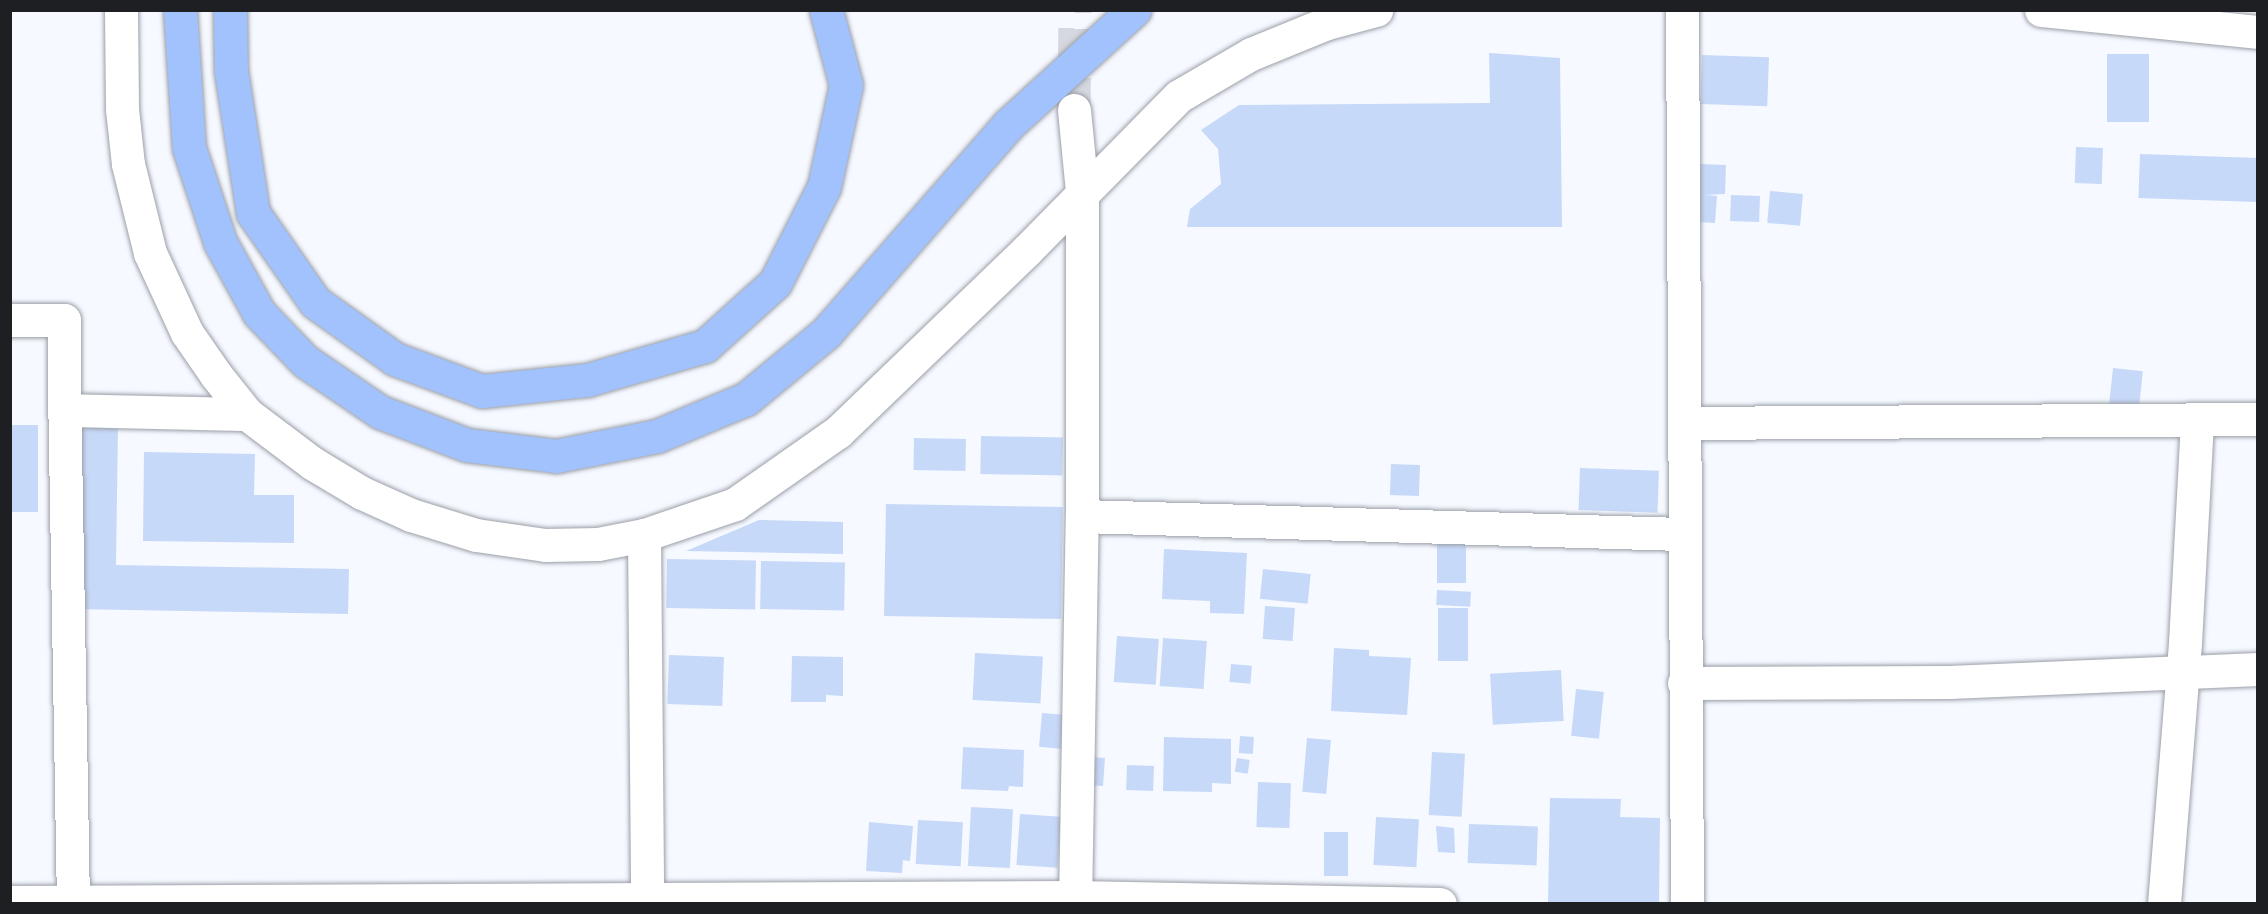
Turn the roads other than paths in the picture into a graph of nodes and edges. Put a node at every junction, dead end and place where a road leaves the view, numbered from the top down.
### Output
1 (121, 10) edge
2 (180, 10) edge
3 (230, 10) edge
4 (826, 10) edge
5 (1134, 10) edge
6 (1376, 10) edge
7 (1682, 10) edge
8 (2041, 10) edge
9 (2258, 32) edge
10 (1074, 110) tunnel mouth
11 (1082, 191) junction
12 (10, 320) edge
13 (64, 410) junction
14 (247, 414) junction
15 (2258, 419) edge
16 (2197, 421) junction
17 (1684, 423) junction
18 (1082, 516) junction
19 (1683, 534) junction
20 (644, 535) junction
21 (2258, 669) edge
22 (2183, 674) junction
23 (1684, 683) junction
24 (1075, 900) edge
25 (647, 901) edge
26 (10, 902) edge
27 (73, 902) edge
28 (1440, 903) edge
29 (1687, 903) edge
30 (2164, 903) edge

1 - 14 street
2 - 5 highway
3 - 4 highway
6 - 11 street
7 - 17 street
8 - 9 street
10 - 11 street
11 - 18 street
11 - 20 street
12 - 13 street
13 - 14 street
13 - 27 street
14 - 20 street
15 - 16 street
16 - 17 street
16 - 22 street
17 - 19 street
18 - 19 street
18 - 24 street
19 - 23 street
20 - 25 street
21 - 22 street
22 - 23 street
22 - 30 street
23 - 29 street
24 - 25 street
24 - 28 street
25 - 27 street
26 - 27 street

